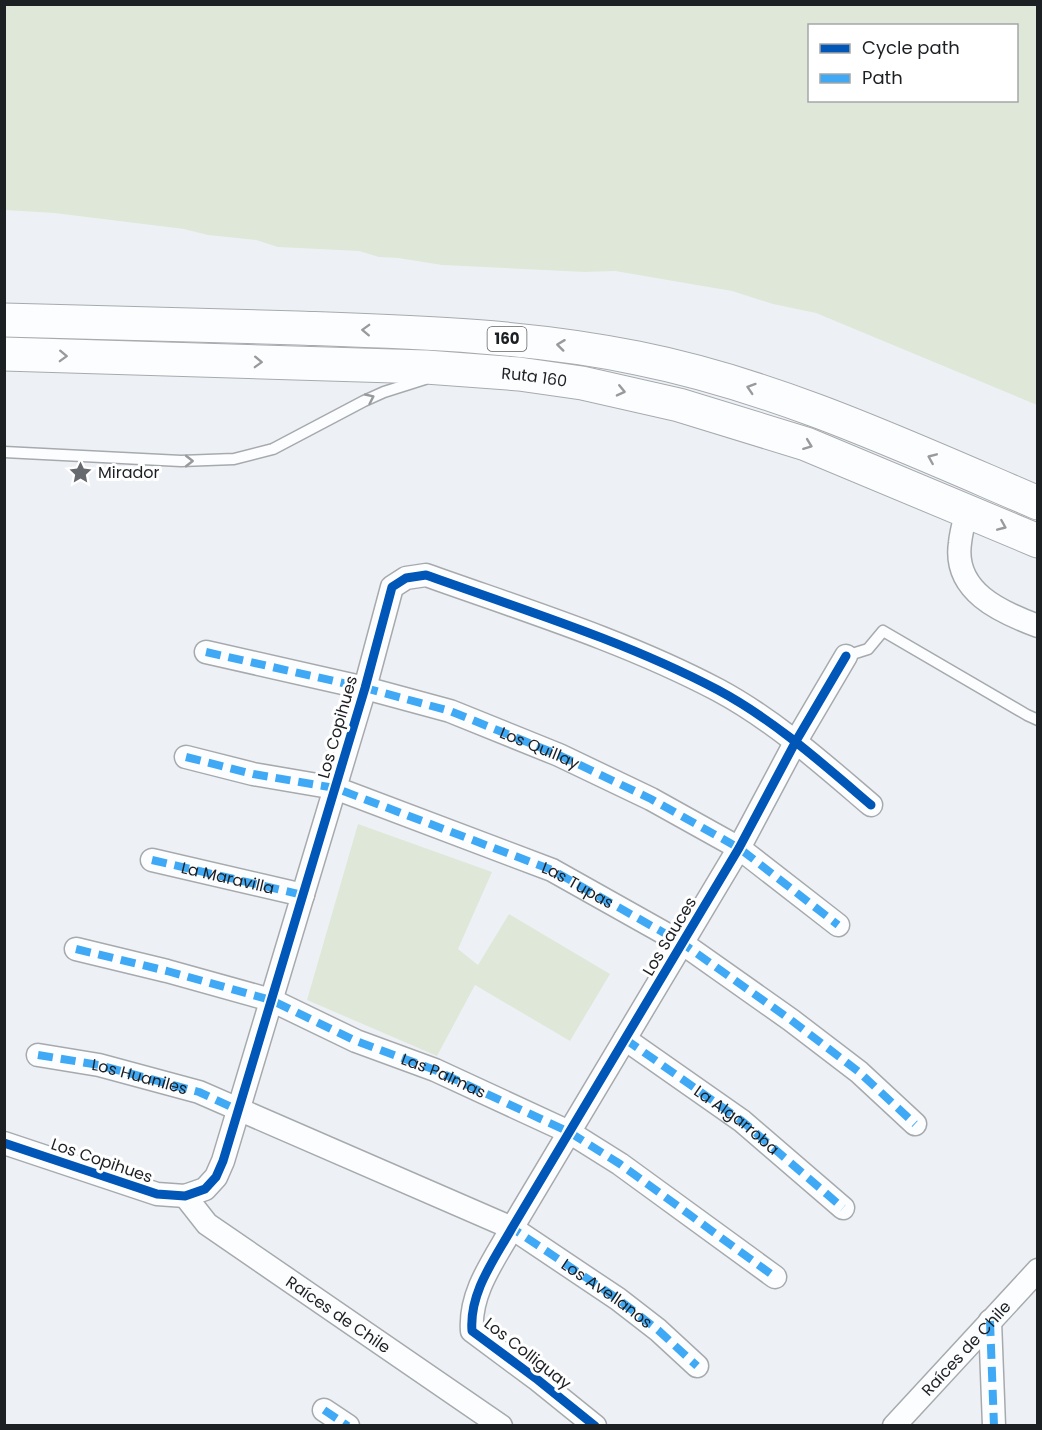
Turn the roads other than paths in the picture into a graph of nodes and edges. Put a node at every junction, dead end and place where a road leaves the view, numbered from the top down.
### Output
1 (4, 320) edge
2 (4, 354) edge
3 (480, 370) junction
4 (4, 452) edge
5 (1038, 504) edge
6 (967, 511) junction
7 (1038, 541) edge
8 (1038, 626) edge
9 (206, 652) dead end
10 (846, 656) joint
11 (365, 688) junction
12 (1038, 720) edge
13 (796, 741) junction
14 (186, 757) dead end
15 (335, 788) junction
16 (871, 805) dead end
17 (739, 848) junction
18 (152, 860) dead end
19 (303, 895) junction
20 (838, 925) dead end
21 (682, 943) junction
22 (76, 949) dead end
23 (271, 1000) junction
24 (625, 1039) junction
25 (38, 1055) dead end
26 (238, 1110) junction
27 (915, 1124) dead end
28 (569, 1132) junction
29 (4, 1143) edge
30 (185, 1196) junction
31 (843, 1208) dead end
32 (512, 1228) junction
33 (1038, 1270) edge
34 (775, 1277) dead end
35 (990, 1321) junction
36 (697, 1366) dead end
37 (324, 1410) dead end
38 (348, 1425) edge
39 (501, 1425) edge
40 (595, 1425) edge
41 (894, 1425) edge
42 (994, 1425) edge

5 -> 1 highway, Ruta 160 / 160
2 -> 3 highway, Ruta 160 / 160
4 -> 3 lane
3 -> 6 highway, Ruta 160 / 160
6 -> 7 highway, Ruta 160 / 160
6 - 8 street
9 - 11 street, Los Quillay
10 - 12 lane, Los Sauces
10 - 13 street, Los Sauces
11 - 13 street, Los Copihues
11 - 15 street, Los Copihues
11 - 17 street, Los Quillay
13 - 16 street, Los Copihues
13 - 17 street, Los Sauces
14 - 15 street, Las Tupas
15 - 19 street, Los Copihues
15 - 21 street, Las Tupas
17 - 20 street, Los Quillay
17 - 21 street, Los Sauces
18 - 19 street, La Maravilla
19 - 23 street, Los Copihues
21 - 24 street, Los Sauces
21 - 27 street, Las Tupas
22 - 23 street, Las Palmas
23 - 26 street, Los Copihues
23 - 28 street, Las Palmas
24 - 28 street, Los Sauces
24 - 31 street, La Algarroba
25 - 26 street, Los Huaniles
26 - 30 street, Los Copihues
26 - 32 street
28 - 32 street, Los Sauces
28 - 34 street, Las Palmas
29 - 30 street, Los Copihues
30 - 39 street, Raíces de Chile
32 - 36 street, Los Avellanos
32 - 40 street, Los Colliguay
33 - 35 street, Raíces de Chile
35 - 41 street, Raíces de Chile
35 - 42 street
37 - 38 street

